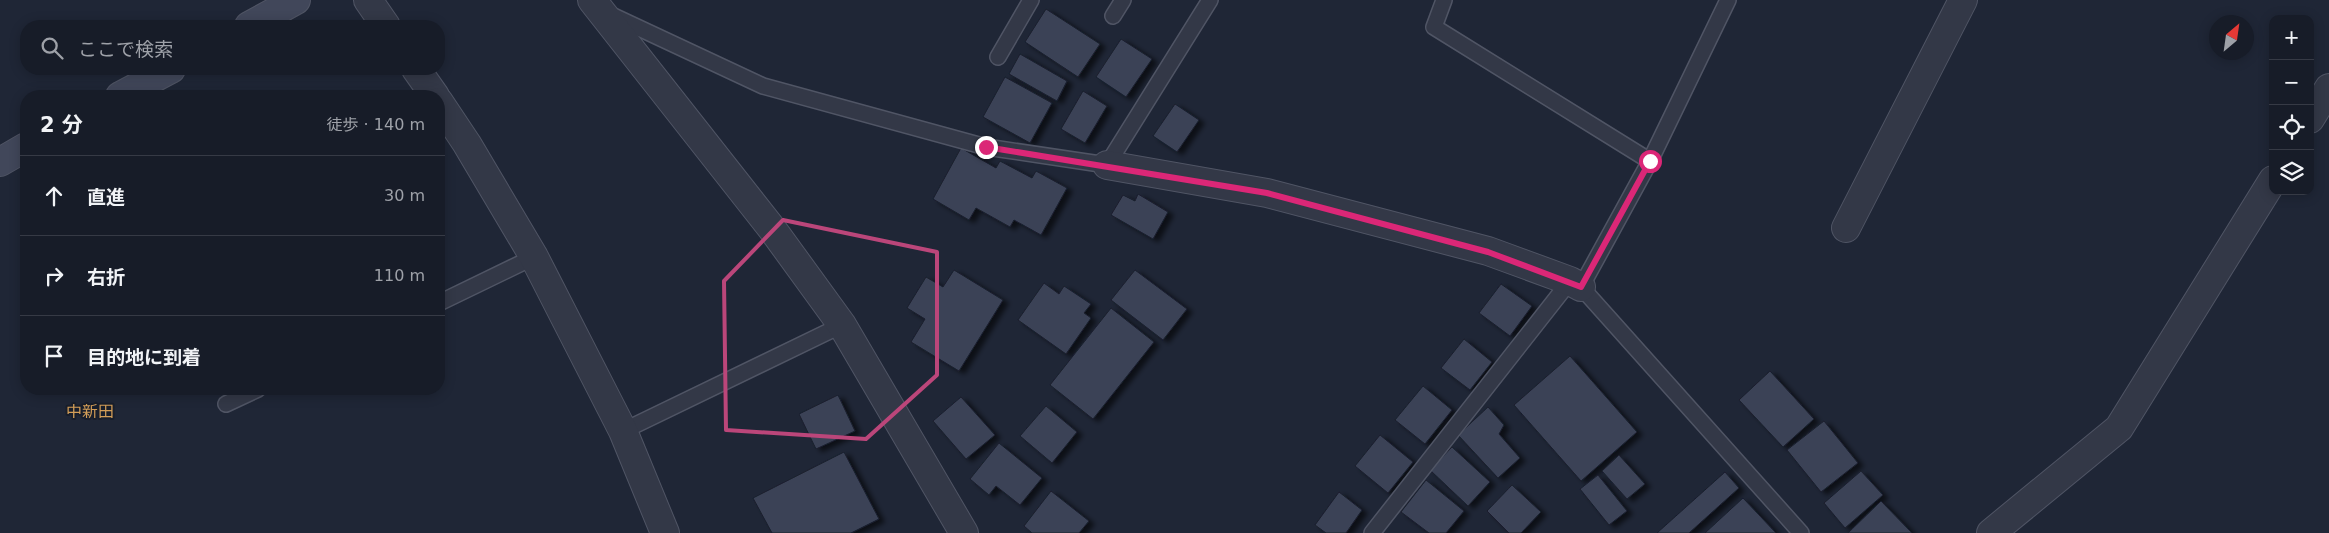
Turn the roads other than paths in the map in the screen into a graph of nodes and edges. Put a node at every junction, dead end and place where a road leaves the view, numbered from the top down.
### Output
1 (296, 0) edge
2 (368, 0) edge
3 (1031, 0) edge
4 (1123, 0) edge
5 (1210, 0) edge
6 (1444, 0) edge
7 (1728, 0) edge
8 (1963, 0) edge
9 (596, 5) edge
10 (1113, 16) dead end
11 (260, 20) edge
12 (382, 20) edge
13 (998, 57) dead end
14 (160, 75) edge
15 (420, 75) edge
16 (2329, 88) edge
17 (131, 90) edge
18 (431, 90) edge
19 (445, 111) edge
20 (2314, 112) edge
21 (20, 150) edge
22 (1650, 161) junction
23 (0, 162) edge
24 (1107, 166) junction
25 (2269, 186) edge
26 (1846, 228) dead end
27 (534, 258) junction
28 (1575, 284) junction
29 (445, 300) edge
30 (842, 324) junction
31 (245, 395) edge
32 (226, 404) dead end
33 (623, 431) junction
34 (665, 533) edge
35 (964, 533) edge
36 (1372, 533) edge
37 (1801, 533) edge
38 (1990, 533) edge

1 - 11 street
2 - 12 street
3 - 13 lane
4 - 10 lane
5 - 24 lane
6 - 22 lane
7 - 22 lane
8 - 26 street
9 - 24 lane
9 - 30 street
14 - 17 street
15 - 18 street
16 - 20 street
19 - 27 street
21 - 23 street
22 - 28 lane
24 - 28 street
25 - 38 street
27 - 29 lane
27 - 33 street
28 - 36 lane
28 - 37 lane
30 - 33 lane
30 - 35 street
31 - 32 lane
33 - 34 street

